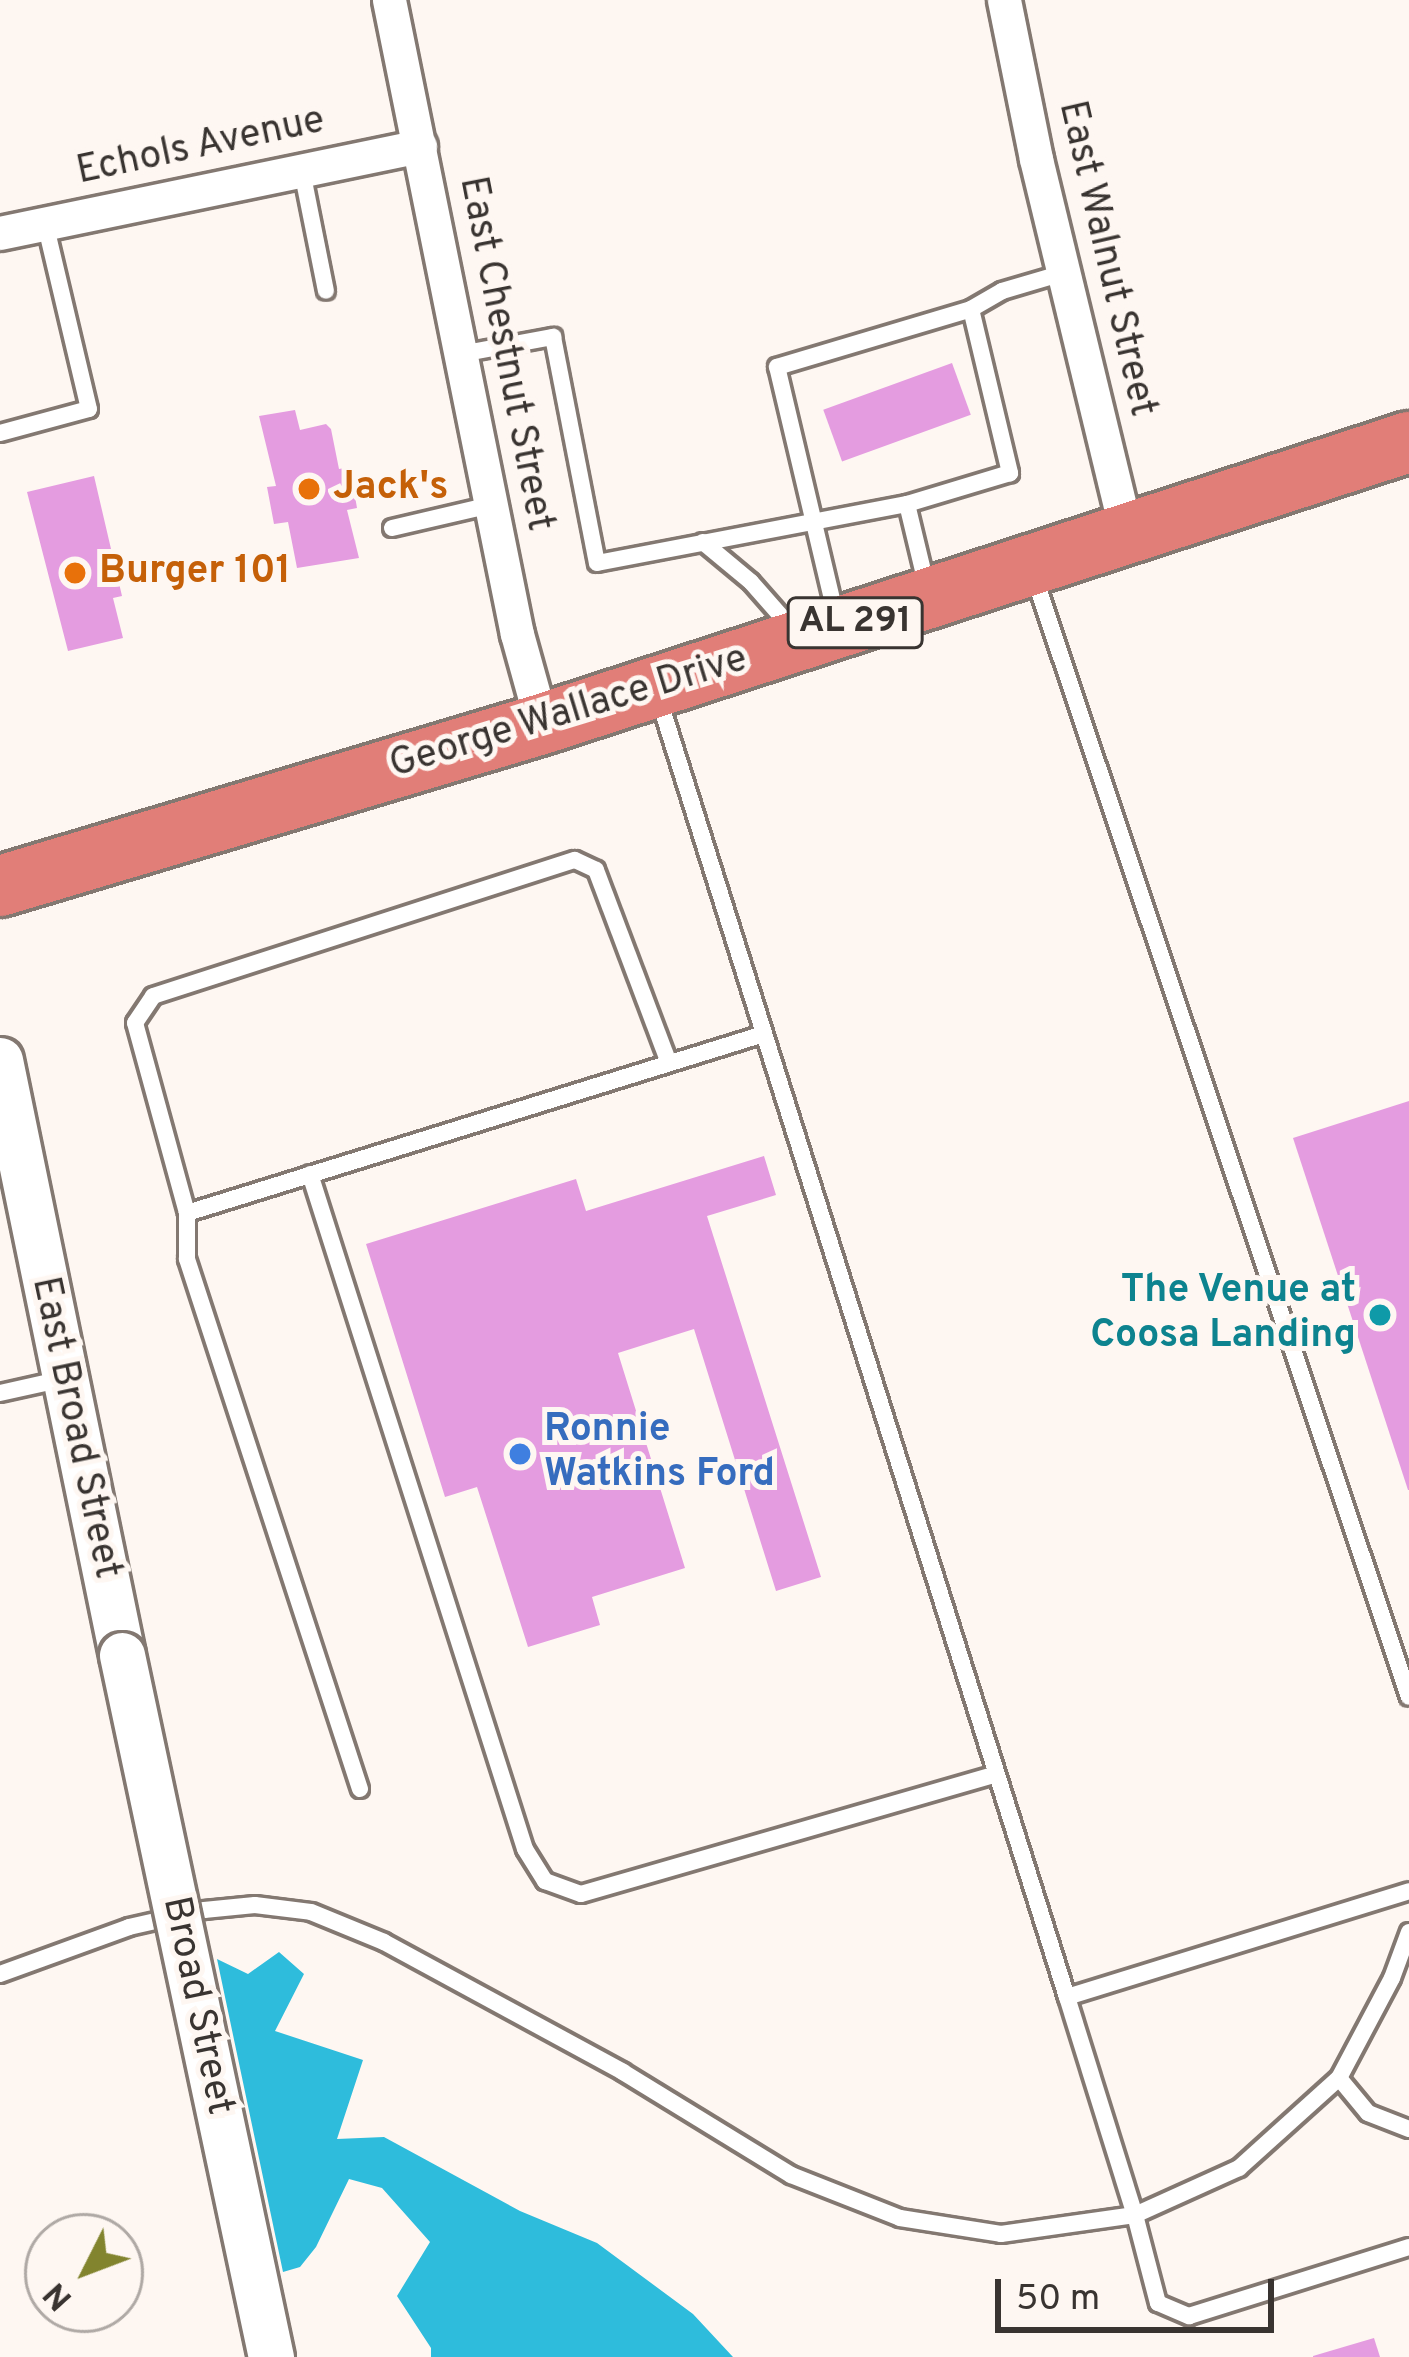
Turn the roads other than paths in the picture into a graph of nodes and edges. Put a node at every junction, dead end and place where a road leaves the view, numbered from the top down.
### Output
1 (389, 0) edge
2 (1004, 0) edge
3 (420, 146) junction
4 (302, 171) junction
5 (45, 223) junction
6 (0, 232) edge
7 (1064, 273) junction
8 (326, 291) dead end
9 (970, 309) junction
10 (461, 354) junction
11 (0, 434) edge
12 (1409, 442) edge
13 (907, 504) junction
14 (491, 505) junction
15 (814, 521) junction
16 (392, 528) dead end
17 (1127, 536) junction
18 (704, 542) junction
19 (1031, 567) junction
20 (930, 598) junction
21 (821, 634) junction
22 (656, 687) junction
23 (542, 724) junction
24 (0, 886) edge
25 (764, 1034) junction
26 (0, 1060) edge
27 (669, 1063) junction
28 (310, 1174) junction
29 (188, 1213) junction
30 (63, 1378) junction
31 (0, 1393) edge
32 (122, 1655) joint
33 (1409, 1697) edge
34 (996, 1774) junction
35 (360, 1789) dead end
36 (1409, 1891) edge
37 (1409, 1932) edge
38 (0, 1974) edge
39 (1067, 1996) junction
40 (1339, 2078) junction
41 (1409, 2129) edge
42 (1135, 2216) junction
43 (1409, 2247) edge
44 (271, 2357) edge

1 - 3 street, East Chestnut Street
2 - 7 street, East Walnut Street
3 - 4 street, Echols Avenue
3 - 10 street, East Chestnut Street
4 - 5 street, Echols Avenue
4 - 8 lane
5 - 6 street, Echols Avenue
5 - 11 lane
7 - 9 lane
7 - 17 street, East Walnut Street
9 - 13 lane
9 - 15 lane
10 - 14 street, East Chestnut Street
10 - 18 lane
12 - 17 highway, George Wallace Drive / AL 291
13 - 15 lane
13 - 20 lane
14 - 16 lane
14 - 23 street, East Chestnut Street
15 - 18 lane
15 - 21 lane
17 - 19 highway, George Wallace Drive / AL 291
18 - 21 lane
19 - 20 highway, George Wallace Drive / AL 291
19 - 33 lane
20 - 21 highway, George Wallace Drive / AL 291
21 - 22 highway, George Wallace Drive / AL 291
22 - 23 highway, George Wallace Drive / AL 291
22 - 25 lane
23 - 24 highway, George Wallace Drive / AL 291
25 - 27 lane
25 - 34 lane
26 - 30 main road, East Broad Street
27 - 28 lane
27 - 29 lane
28 - 29 lane
28 - 34 lane
29 - 35 lane
30 - 31 lane
30 - 32 main road, East Broad Street
32 - 44 main road, Broad Street, bridge
34 - 39 lane
36 - 39 lane
37 - 40 lane
38 - 42 lane
39 - 42 lane
40 - 41 lane
40 - 42 lane
42 - 43 lane

